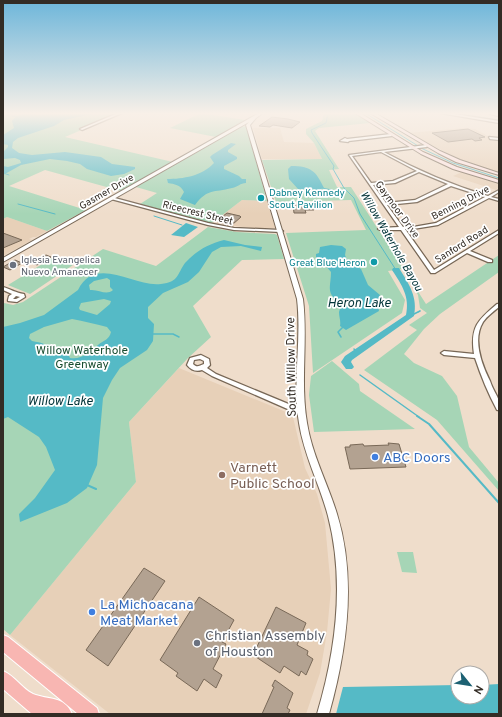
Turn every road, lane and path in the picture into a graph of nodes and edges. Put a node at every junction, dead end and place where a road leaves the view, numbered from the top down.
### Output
1 (204, 146) edge
2 (255, 146) edge
3 (411, 146) edge
4 (422, 146) edge
5 (426, 146) edge
6 (414, 148) junction
7 (382, 152) junction
8 (418, 172) junction
9 (499, 174) edge
10 (499, 182) edge
11 (370, 184) junction
12 (450, 185) junction
13 (499, 191) edge
14 (489, 197) junction
15 (112, 198) junction
16 (499, 200) edge
17 (385, 204) junction
18 (402, 228) junction
19 (380, 229) dead end
20 (281, 231) junction
21 (499, 231) edge
22 (467, 251) junction
23 (3, 260) edge
24 (490, 261) dead end
25 (433, 272) joint
26 (3, 288) edge
27 (15, 294) dead end
28 (499, 305) edge
29 (444, 353) dead end
30 (478, 356) junction
31 (203, 368) dead end
32 (499, 408) edge
33 (301, 412) junction
34 (3, 642) edge
35 (3, 679) edge
36 (28, 700) junction
37 (44, 714) edge
38 (64, 714) edge
39 (91, 714) edge
40 (323, 714) edge

1 - 15 street, Gasmer Drive
2 - 20 street, South Willow Drive
3 - 6 main road
4 - 6 street
5 - 9 main road
6 - 7 street
6 - 10 main road
7 - 8 street
7 - 11 street, Gaymoor Drive
8 - 11 street
8 - 12 street
11 - 17 street, Gaymoor Drive
12 - 14 street
12 - 17 street
13 - 14 street, Benning Drive
14 - 16 street
14 - 18 street, Benning Drive
15 - 20 street, Ricecrest Street
15 - 23 street, Gasmer Drive
17 - 18 street, Gaymoor Drive
18 - 19 street, Benning Drive
18 - 25 street, Gaymoor Drive
20 - 33 street, South Willow Drive
21 - 22 street, Sanford Road
22 - 24 street
22 - 25 street, Sanford Road
26 - 27 street
28 - 30 street
29 - 30 street
30 - 32 street
31 - 33 street
33 - 40 street, South Willow Drive
34 - 39 highway
35 - 36 highway
36 - 37 highway
36 - 38 highway

